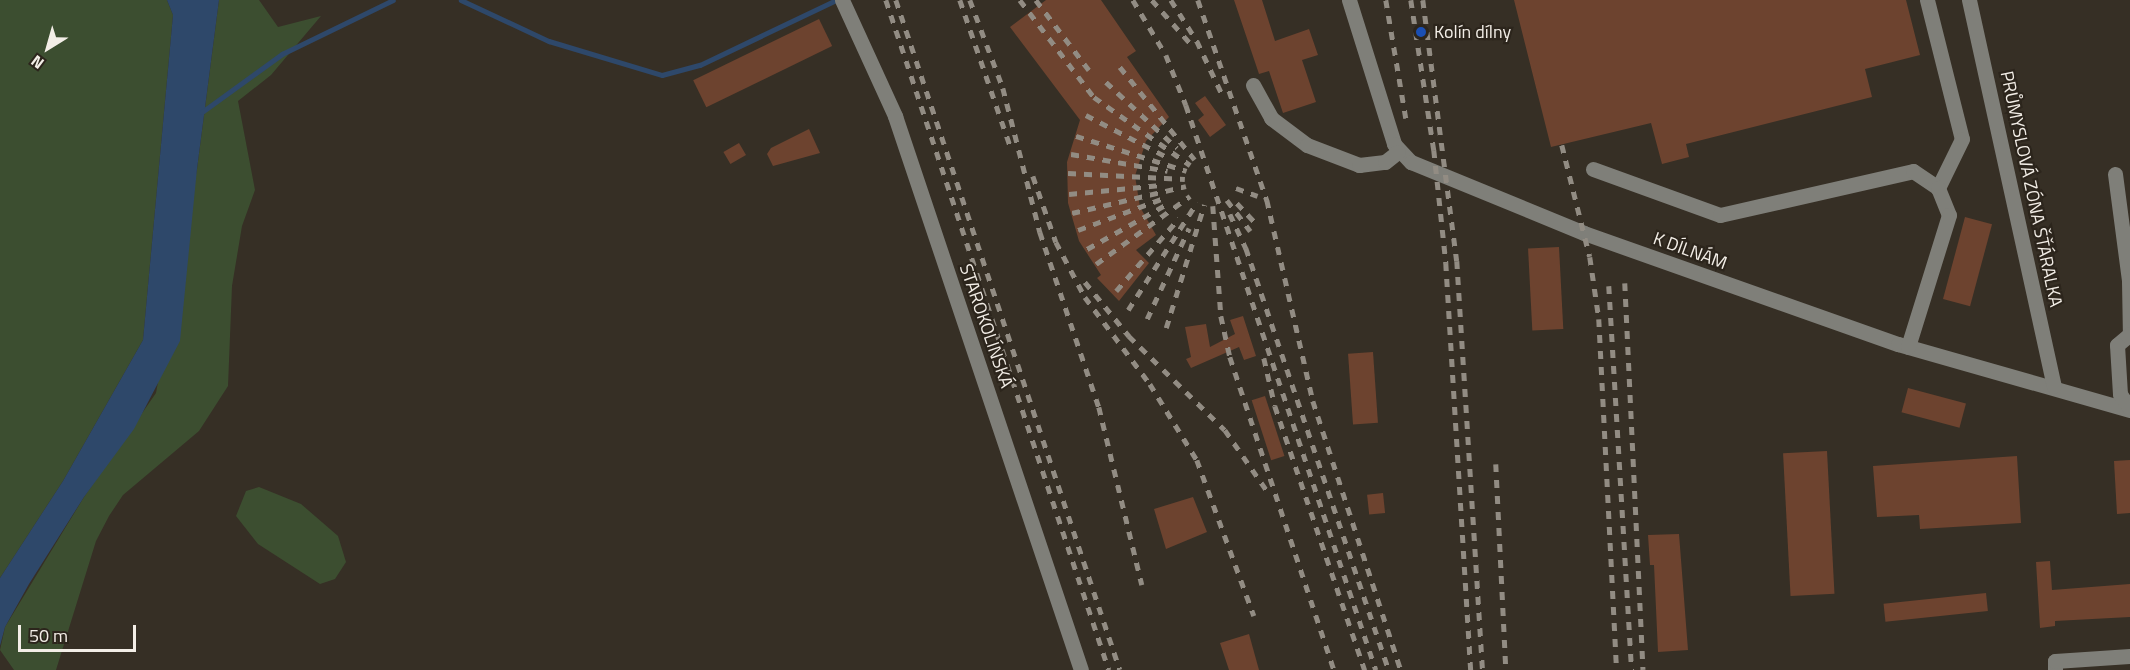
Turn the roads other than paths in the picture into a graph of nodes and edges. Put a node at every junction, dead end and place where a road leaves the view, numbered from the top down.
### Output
1 (1349, 0) edge
2 (1927, 0) edge
3 (1969, 0) edge
4 (843, 3) edge
5 (1253, 85) dead end
6 (1398, 152) junction
7 (1593, 169) dead end
8 (2115, 174) dead end
9 (1938, 188) junction
10 (2130, 335) edge
11 (1908, 346) junction
12 (2054, 387) junction
13 (2130, 410) edge
14 (2130, 656) edge
15 (1082, 670) edge
16 (2055, 670) edge

1 - 6 street
2 - 9 street
3 - 12 street, PRŮMYSLOVÁ ZÓNA ŠŤÁRALKA
4 - 15 street, STAROKOLÍNSKÁ
5 - 6 street
6 - 11 street, K DÍLNÁM
7 - 9 street
8 - 10 street
9 - 11 street
10 - 13 street
11 - 12 street, K DÍLNÁM
12 - 13 street, K DÍLNÁM
14 - 16 street

